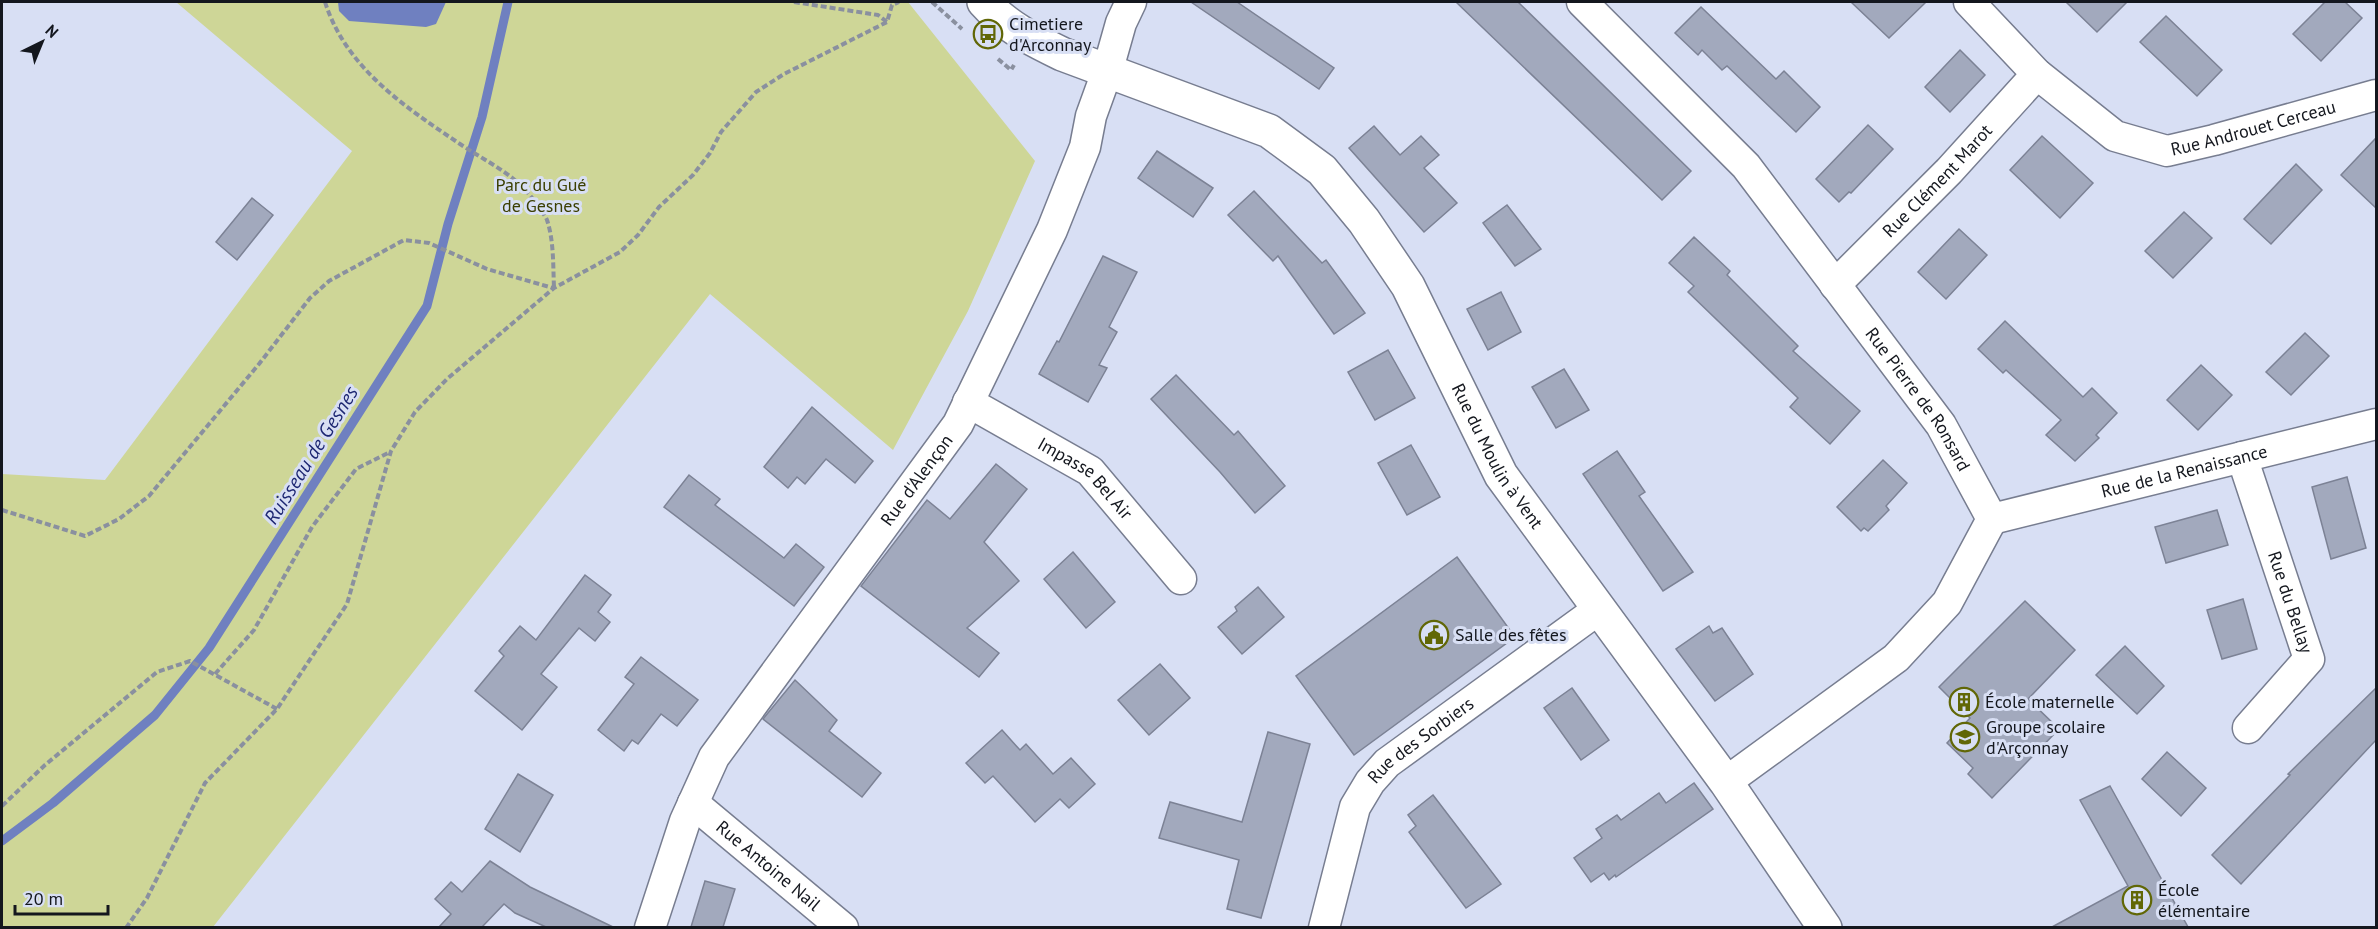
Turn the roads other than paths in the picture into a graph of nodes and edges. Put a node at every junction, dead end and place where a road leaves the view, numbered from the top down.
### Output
1 (984, 2) edge
2 (1131, 2) edge
3 (1582, 2) edge
4 (1969, 2) edge
5 (1108, 69) junction
6 (2037, 74) junction
7 (2376, 94) edge
8 (1835, 285) junction
9 (968, 402) junction
10 (2376, 424) edge
11 (2242, 457) junction
12 (1992, 519) junction
13 (1181, 579) dead end
14 (1599, 609) junction
15 (2248, 728) dead end
16 (1726, 782) junction
17 (693, 803) junction
18 (650, 927) edge
19 (843, 927) edge
20 (1324, 927) edge
21 (1825, 927) edge

1 - 5 street, Rue du Moulin à Vent
2 - 5 street, Rue d'Alençon
3 - 8 street, Rue Pierre de Ronsard
4 - 6 street, Rue Androuet Cerceau
5 - 9 street, Rue d'Alençon
5 - 14 street, Rue du Moulin à Vent
6 - 7 street, Rue Androuet Cerceau
6 - 8 street, Rue Clément Marot
8 - 12 street, Rue Pierre de Ronsard
9 - 13 street, Impasse Bel Air
9 - 17 street, Rue d'Alençon
10 - 11 street, Rue de la Renaissance
11 - 12 street, Rue de la Renaissance
11 - 15 street, Rue du Bellay
12 - 16 street
14 - 16 street, Rue du Moulin à Vent
14 - 20 street, Rue des Sorbiers
16 - 21 street, Rue du Moulin à Vent
17 - 18 street, Rue d'Alençon
17 - 19 street, Rue Antoine Nail

